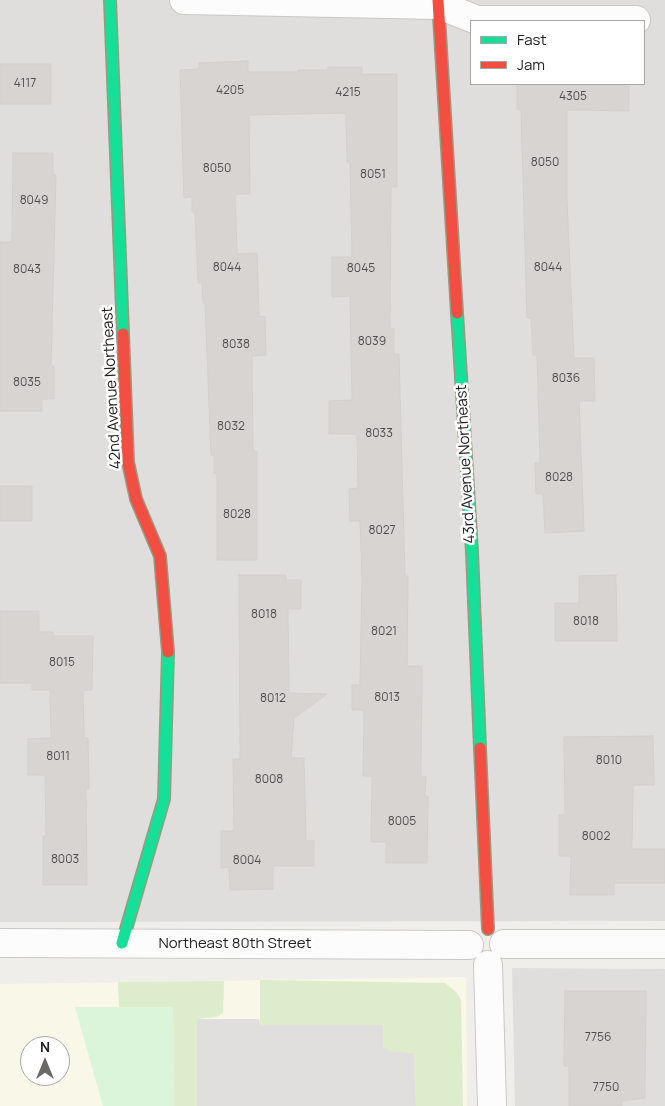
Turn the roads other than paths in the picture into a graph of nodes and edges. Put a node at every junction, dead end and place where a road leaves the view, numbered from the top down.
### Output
1 (110, 0) edge
2 (184, 0) edge
3 (438, 2) edge
4 (636, 20) dead end
5 (0, 943) edge
6 (122, 943) junction
7 (665, 944) edge
8 (487, 946) junction
9 (492, 1106) edge

1 - 6 street, 42nd Avenue Northeast
2 - 3 street
3 - 4 street
3 - 8 street, 43rd Avenue Northeast
5 - 6 street, Northeast 80th Street
6 - 8 street, Northeast 80th Street
7 - 8 street, Northeast 80th Street
8 - 9 street, 43rd Avenue Northeast

